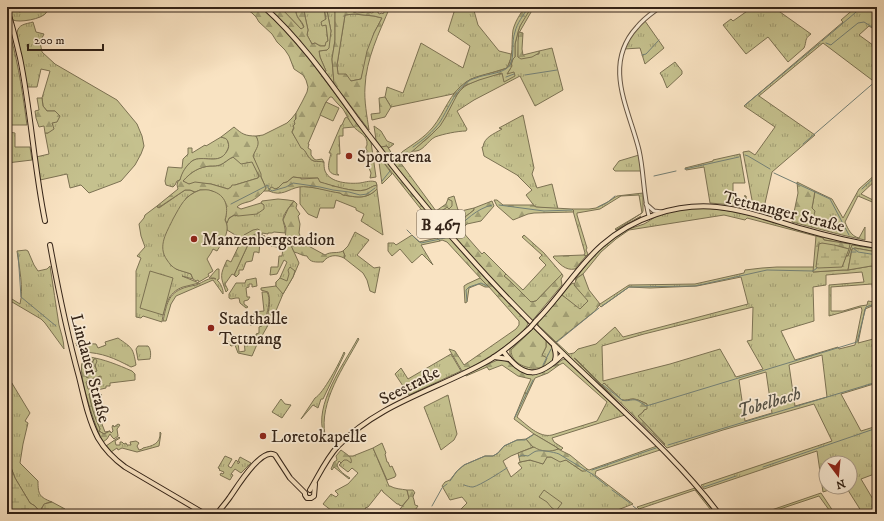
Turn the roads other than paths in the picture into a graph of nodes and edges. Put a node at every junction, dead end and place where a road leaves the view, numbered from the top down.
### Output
1 (264, 7) edge
2 (660, 7) edge
3 (7, 10) edge
4 (646, 203) junction
5 (664, 212) junction
6 (649, 216) junction
7 (45, 221) dead end
8 (50, 245) dead end
9 (877, 246) edge
10 (530, 328) joint
11 (554, 346) junction
12 (503, 351) junction
13 (563, 354) junction
14 (494, 357) junction
15 (510, 359) junction
16 (554, 362) junction
17 (204, 514) edge
18 (217, 514) edge
19 (719, 514) edge

1 - 11 main road, B 467
2 - 4 street
3 - 7 main road
4 - 5 street
4 - 6 street
5 - 6 main road, Tettnanger Straße
5 - 9 main road, Tettnanger Straße
6 - 10 main road, Tettnanger Straße, bridge
8 - 17 main road, Lindauer Straße
10 - 12 main road, Seestraße
11 - 13 main road, B 467
11 - 16 main road
12 - 14 main road, Seestraße
12 - 15 main road
13 - 16 main road
13 - 19 main road, B 467
14 - 15 main road
14 - 18 main road, Seestraße
15 - 16 main road

